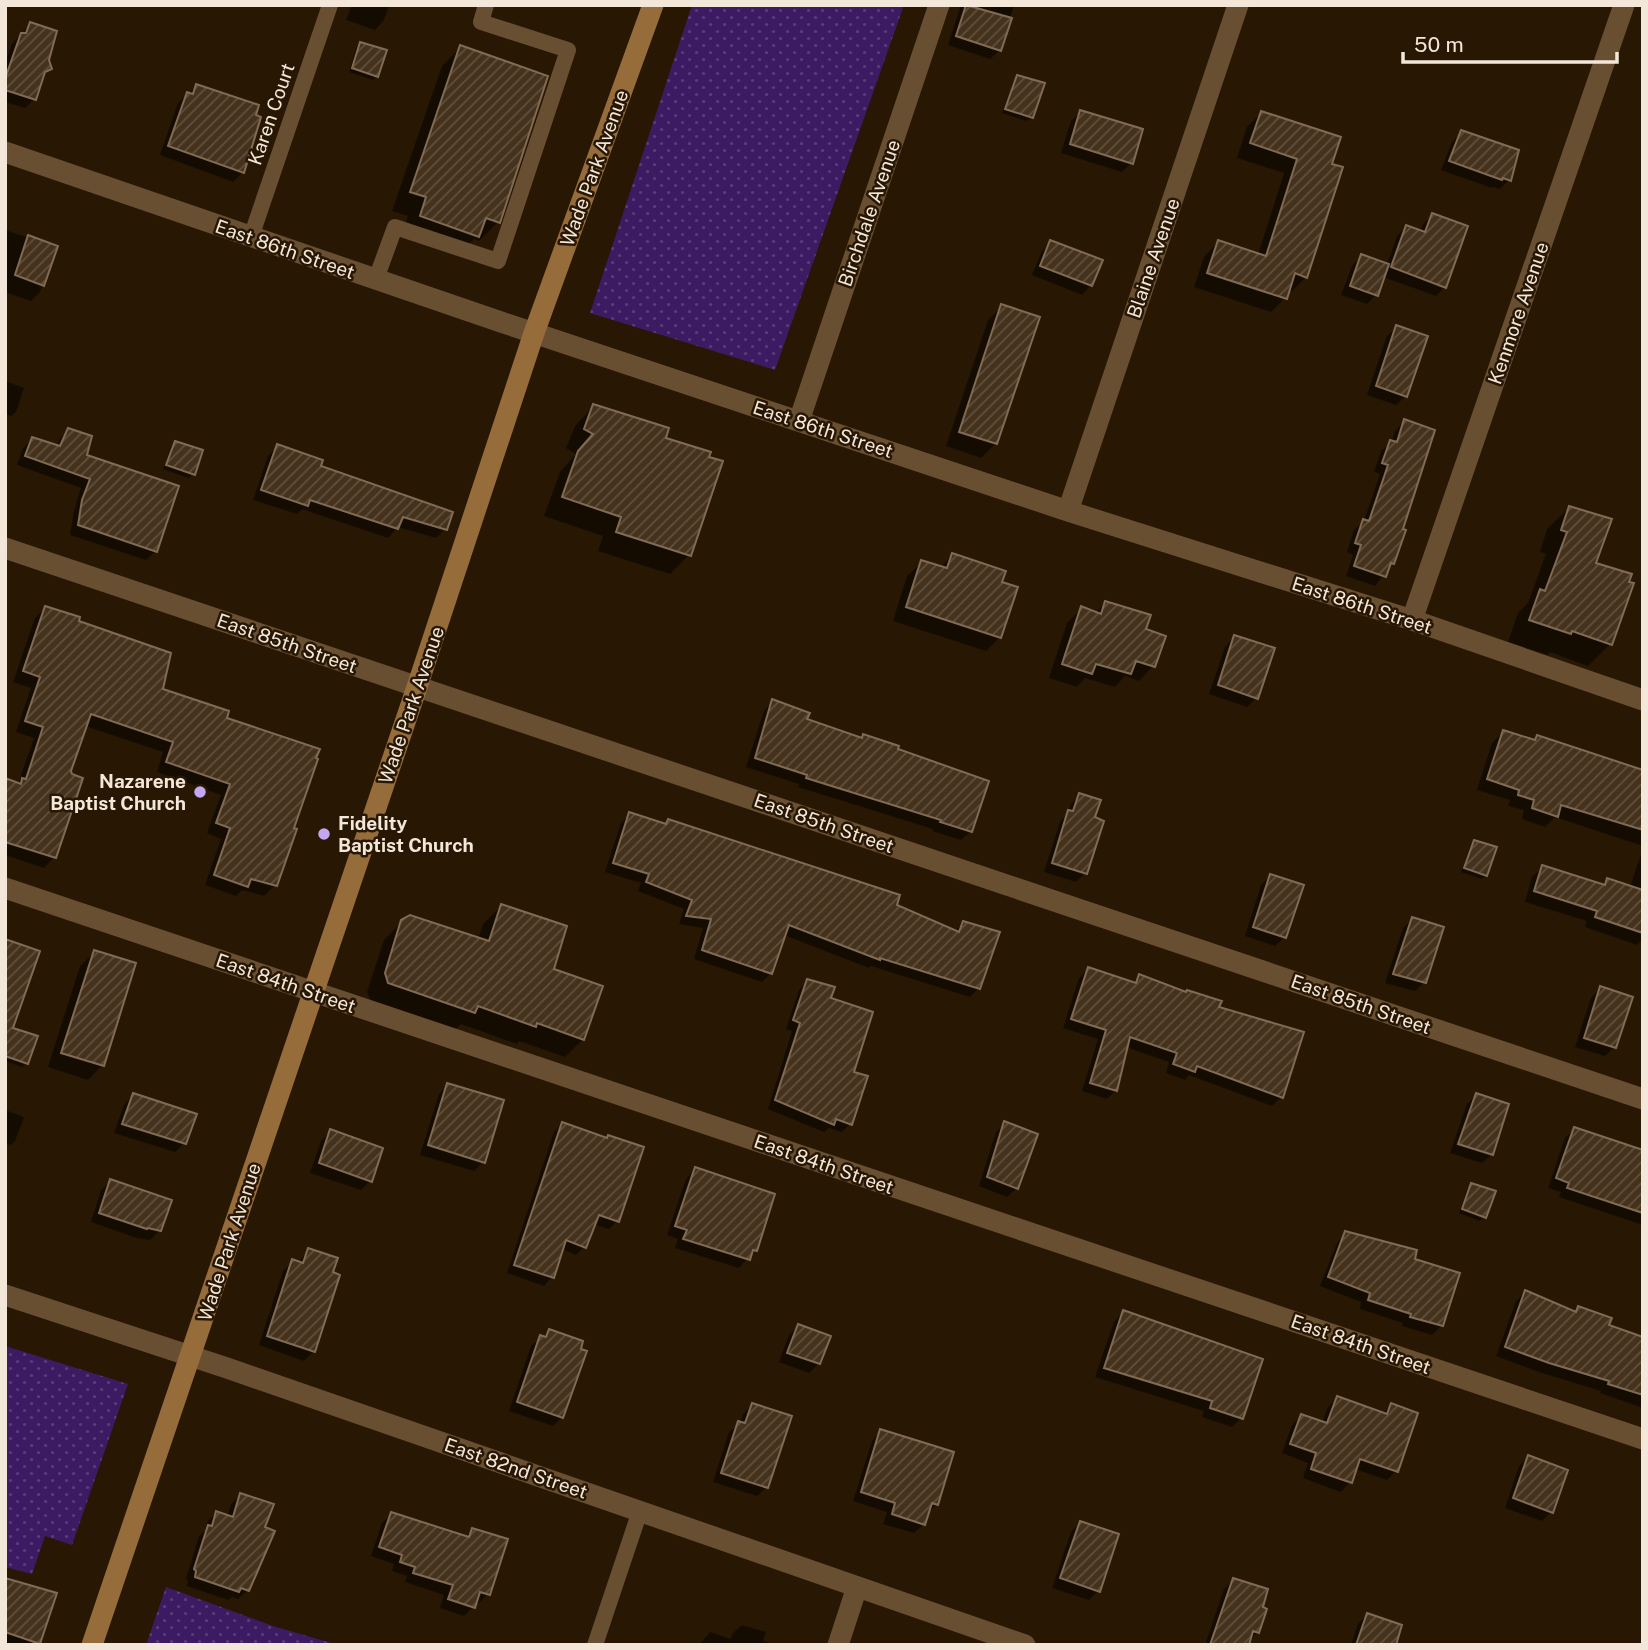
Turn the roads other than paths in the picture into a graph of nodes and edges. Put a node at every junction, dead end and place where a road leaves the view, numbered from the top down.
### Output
1 (331, 5) edge
2 (486, 5) edge
3 (653, 5) edge
4 (939, 5) edge
5 (1238, 5) edge
6 (1624, 5) edge
7 (5, 152) edge
8 (251, 237) junction
9 (376, 279) junction
10 (534, 333) junction
11 (799, 421) junction
12 (1068, 511) junction
13 (5, 548) edge
14 (1412, 620) junction
15 (417, 687) junction
16 (1643, 700) edge
17 (5, 888) edge
18 (313, 992) junction
19 (1643, 1099) edge
20 (5, 1295) edge
21 (191, 1357) junction
22 (1643, 1439) edge
23 (640, 1511) junction
24 (857, 1587) junction
25 (92, 1645) edge
26 (595, 1645) edge
27 (838, 1645) edge
28 (1025, 1645) edge

1 - 8 lane, Karen Court
2 - 9 lane
3 - 10 street, Wade Park Avenue
4 - 11 street, Birchdale Avenue
5 - 12 street, Blaine Avenue
6 - 14 street, Kenmore Avenue
7 - 8 street, East 86th Street
8 - 9 street, East 86th Street
9 - 10 street, East 86th Street
10 - 11 street, East 86th Street
10 - 15 street, Wade Park Avenue
11 - 12 street, East 86th Street
12 - 14 street, East 86th Street
13 - 15 street, East 85th Street
14 - 16 street, East 86th Street
15 - 18 street, Wade Park Avenue
15 - 19 street, East 85th Street
17 - 18 street, East 84th Street
18 - 21 street, Wade Park Avenue
18 - 22 street, East 84th Street
20 - 21 street, East 82nd Street
21 - 23 street, East 82nd Street
21 - 25 street, Wade Park Avenue
23 - 24 street, East 82nd Street
23 - 26 lane
24 - 27 street
24 - 28 street, East 82nd Street

